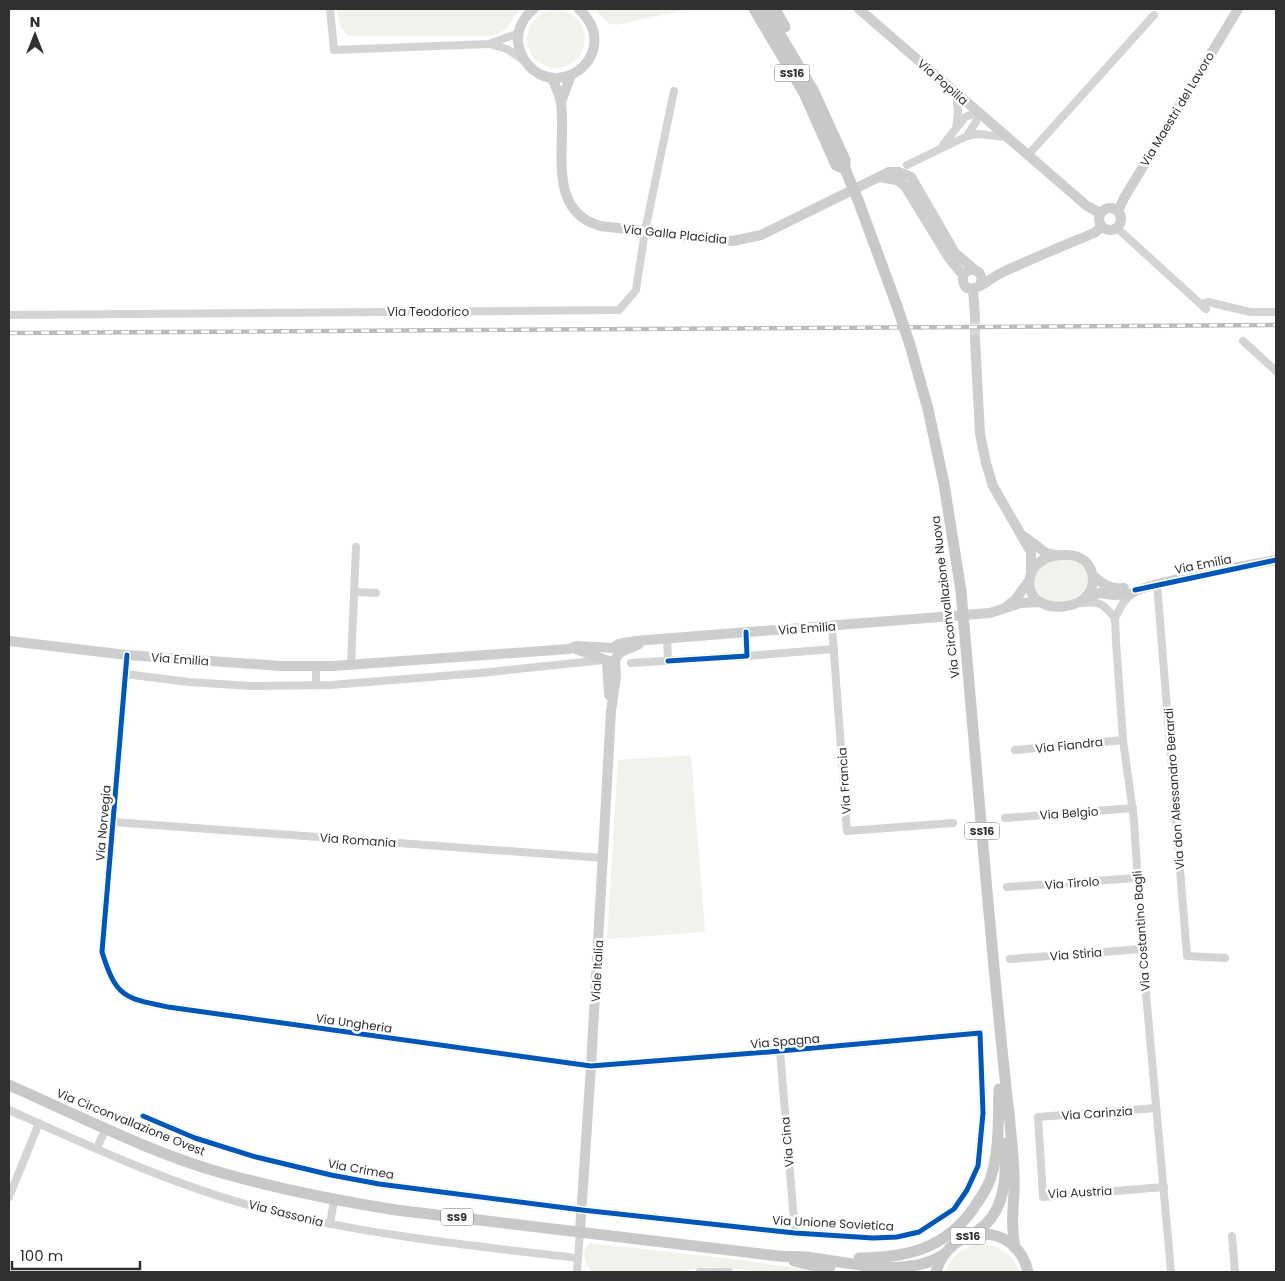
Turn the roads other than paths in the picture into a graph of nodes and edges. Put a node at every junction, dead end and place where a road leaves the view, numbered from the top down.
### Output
1 (330, 9) edge
2 (534, 9) edge
3 (579, 9) edge
4 (754, 9) edge
5 (765, 9) edge
6 (775, 9) edge
7 (859, 9) edge
8 (1238, 9) edge
9 (1154, 15) dead end
10 (518, 33) junction
11 (489, 44) junction
12 (525, 62) junction
13 (571, 75) junction
14 (552, 78) junction
15 (813, 90) junction
16 (674, 91) dead end
17 (956, 93) junction
18 (561, 102) junction
19 (979, 112) junction
20 (956, 128) junction
21 (967, 136) junction
22 (1008, 137) junction
23 (942, 147) junction
24 (1028, 155) junction
25 (907, 164) dead end
26 (844, 169) junction
27 (878, 177) junction
28 (1118, 211) junction
29 (1100, 213) junction
30 (1102, 227) junction
31 (1117, 228) junction
32 (646, 231) junction
33 (1008, 270) junction
34 (977, 271) junction
35 (963, 275) junction
36 (976, 287) junction
37 (1276, 312) edge
38 (9, 315) edge
39 (975, 317) tunnel mouth
40 (975, 339) tunnel mouth
41 (1243, 342) dead end
42 (1276, 371) edge
43 (1022, 534) junction
44 (356, 547) dead end
45 (1056, 555) junction
46 (1276, 560) edge
47 (1093, 576) junction
48 (1030, 577) junction
49 (1157, 584) junction
50 (354, 592) junction
51 (1133, 592) junction
52 (376, 593) dead end
53 (1078, 601) junction
54 (1040, 602) junction
55 (1001, 610) junction
56 (1115, 618) junction
57 (832, 626) junction
58 (746, 632) junction
59 (667, 639) junction
60 (9, 641) edge
61 (834, 649) junction
62 (541, 650) junction
63 (127, 655) junction
64 (610, 656) junction
65 (747, 656) junction
66 (668, 661) junction
67 (632, 664) dead end
68 (351, 665) junction
69 (316, 666) junction
70 (542, 666) junction
71 (126, 674) junction
72 (316, 685) junction
73 (1123, 740) junction
74 (1015, 750) dead end
75 (1133, 808) junction
76 (1004, 818) dead end
77 (113, 822) junction
78 (952, 823) dead end
79 (603, 858) junction
80 (1138, 878) junction
81 (1007, 887) dead end
82 (1142, 949) junction
83 (1225, 958) dead end
84 (1010, 959) dead end
85 (117, 989) joint
86 (980, 1033) joint
87 (1000, 1037) junction
88 (780, 1051) junction
89 (591, 1066) junction
90 (9, 1085) edge
91 (999, 1089) junction
92 (1156, 1108) junction
93 (9, 1110) edge
94 (143, 1116) dead end
95 (1038, 1117) joint
96 (39, 1123) junction
97 (106, 1128) junction
98 (97, 1148) junction
99 (1164, 1187) junction
100 (9, 1197) edge
101 (334, 1200) junction
102 (582, 1210) junction
103 (330, 1224) junction
104 (580, 1231) junction
105 (795, 1232) junction
106 (969, 1236) junction
107 (1232, 1236) dead end
108 (1015, 1248) junction
109 (943, 1255) junction
110 (578, 1258) junction
111 (811, 1261) junction
112 (577, 1272) edge
113 (700, 1272) edge
114 (729, 1272) edge
115 (834, 1272) edge
116 (882, 1272) edge
117 (936, 1272) edge
118 (1028, 1272) edge
119 (1171, 1272) edge
120 (1236, 1272) edge

1 - 11 street
2 - 10 main road
3 - 13 main road
4 - 26 main road, Via Circonvallazione Nuova / SS16
5 - 15 main road, Via Circonvallazione Nuova / SS16
6 - 15 main road
7 - 17 main road, Via Popilia
8 - 28 main road, Via Maestri del Lavoro
9 - 24 street
10 - 11 street
10 - 12 main road
11 - 12 street
12 - 14 main road
13 - 14 main road
13 - 18 main road, Via Galla Placidia
14 - 18 main road, Via Galla Placidia
15 - 26 main road, Via Circonvallazione Nuova / SS16
16 - 32 street, Via Teodorico
17 - 19 main road, Via Popilia
17 - 20 street
18 - 32 main road, Via Galla Placidia
19 - 20 street
19 - 21 street
19 - 22 main road, Via Popilia
20 - 23 street
21 - 22 street
21 - 23 street
22 - 24 main road, Via Popilia
23 - 25 street
24 - 29 main road, Via Popilia
26 - 87 main road, Via Circonvallazione Nuova / SS16, bridge
27 - 32 main road, Via Galla Placidia
27 - 34 main road, Via Galla Placidia
27 - 35 main road
28 - 29 main road
28 - 31 main road
29 - 30 main road
30 - 31 main road
30 - 33 main road
31 - 37 street
32 - 38 street, Via Teodorico
33 - 34 main road
33 - 36 main road
34 - 35 main road
34 - 36 main road
35 - 36 main road
36 - 39 main road
40 - 43 main road
41 - 42 street
43 - 45 main road
43 - 48 main road
44 - 50 street
45 - 47 main road
45 - 48 main road
46 - 49 main road, Via Emilia
47 - 51 main road, Via Emilia
47 - 53 main road
48 - 54 main road
48 - 55 main road
49 - 51 main road, Via Emilia
49 - 83 street, Via don Alessandro Berardi
50 - 52 street
50 - 68 street
51 - 53 main road, Via Emilia
51 - 56 street
53 - 54 main road
53 - 56 street
54 - 55 main road, Via Emilia
55 - 57 main road, Via Emilia
56 - 73 street, Via Costantino Bagli
57 - 58 main road, Via Emilia
57 - 61 street, Via Francia
58 - 59 main road, Via Emilia
58 - 65 street
59 - 64 main road, Via Emilia
59 - 66 street
60 - 63 main road, Via Emilia
61 - 65 street
61 - 78 street, Via Francia
62 - 64 main road, Via Emilia
62 - 68 main road, Via Emilia
62 - 70 street
63 - 69 main road, Via Emilia
63 - 71 street, Via Norvegia
64 - 70 street
64 - 79 main road, Viale Italia
65 - 66 street
66 - 67 street
68 - 69 main road, Via Emilia
69 - 72 street
70 - 72 street
71 - 72 street
71 - 77 street, Via Norvegia
73 - 74 street, Via Fiandra
73 - 75 street, Via Costantino Bagli
75 - 76 street, Via Belgio
75 - 80 street, Via Costantino Bagli
77 - 79 street, Via Romania
77 - 85 street, Via Norvegia
79 - 89 main road, Viale Italia
80 - 81 street, Via Tirolo
80 - 82 street, Via Costantino Bagli
82 - 84 street, Via Stiria
82 - 92 street, Via Costantino Bagli
85 - 89 street, Via Ungheria
86 - 88 street, Via Spagna
86 - 105 street, Via Unione Sovietica
87 - 91 main road, Via Circonvallazione Nuova / SS16
87 - 108 main road, Via Circonvallazione Nuova / SS16
88 - 89 street, Via Spagna
88 - 105 street, Via Cina
89 - 102 main road, Viale Italia
90 - 97 main road, Via Circonvallazione Ovest / SS9
91 - 106 main road, Via Circonvallazione Nuova / SS16
91 - 111 main road
92 - 95 street, Via Carinzia
92 - 99 street, Via Costantino Bagli
93 - 96 street, Via Sassonia
94 - 102 street, Via Crimea
95 - 99 street, Via Austria
96 - 98 street, Via Sassonia
96 - 100 street
97 - 98 street
97 - 101 main road, Via Circonvallazione Ovest / SS9
98 - 103 street, Via Sassonia
99 - 119 street, Via Costantino Bagli
101 - 103 street
101 - 104 main road, Via Circonvallazione Ovest / SS9
102 - 104 main road, Viale Italia
102 - 105 street, Via Unione Sovietica
103 - 110 street, Via Sassonia
104 - 110 street
104 - 111 main road, Via Circonvallazione Ovest / SS9
106 - 108 main road, SS16
106 - 109 main road, SS16
107 - 120 street
108 - 118 main road, SS16
109 - 111 main road, Via Circonvallazione Ovest / SS9
109 - 117 main road, SS16
110 - 112 street
111 - 115 main road
111 - 116 main road, Via Circonvallazione Ovest / SS9
113 - 114 street

